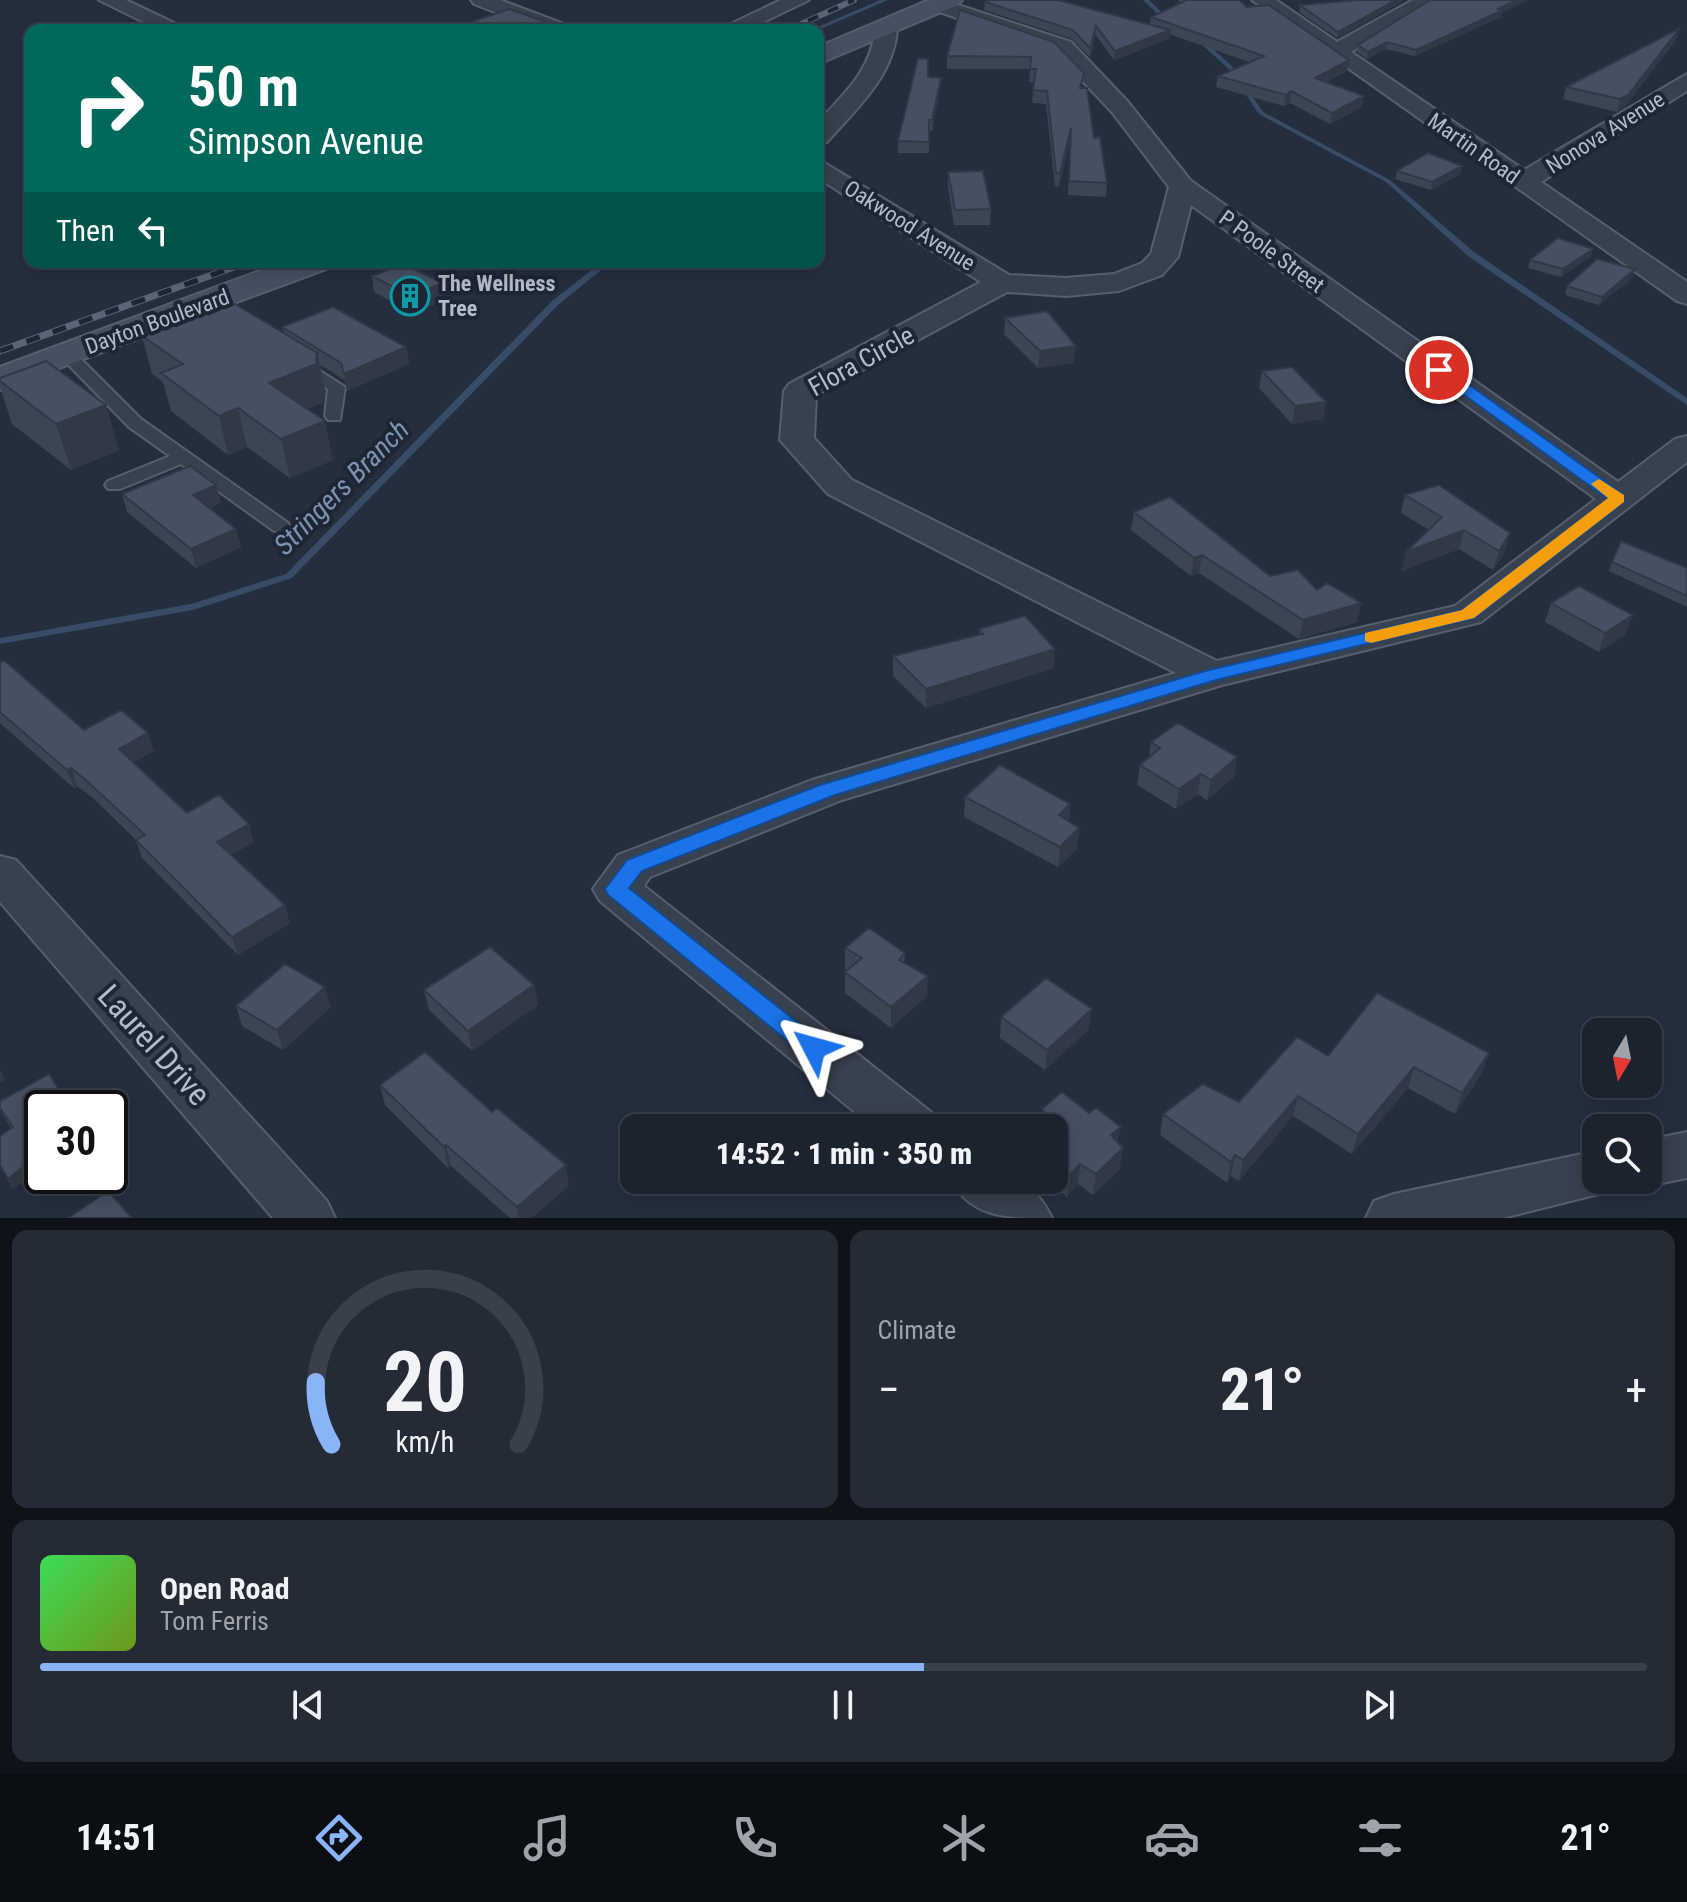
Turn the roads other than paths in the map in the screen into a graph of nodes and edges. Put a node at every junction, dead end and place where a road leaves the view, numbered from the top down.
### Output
1 (109, 0) edge
2 (481, 0) edge
3 (799, 0) edge
4 (1262, 0) edge
5 (1428, 0) edge
6 (944, 2) edge
7 (164, 24) edge
8 (543, 24) edge
9 (743, 24) edge
10 (886, 29) junction
11 (1337, 51) junction
12 (824, 54) edge
13 (1687, 81) edge
14 (824, 130) edge
15 (824, 171) edge
16 (1523, 182) junction
17 (1182, 187) junction
18 (301, 268) edge
19 (1002, 283) junction
20 (1687, 295) edge
21 (67, 354) junction
22 (287, 355) edge
23 (0, 379) edge
24 (334, 416) dead end
25 (1687, 446) edge
26 (181, 458) junction
27 (114, 485) dead end
28 (1618, 498) junction
29 (281, 527) dead end
30 (1212, 675) junction
31 (0, 872) edge
32 (895, 1114) edge
33 (1687, 1155) edge
34 (1662, 1160) edge
35 (1582, 1177) edge
36 (994, 1194) edge
37 (307, 1218) edge
38 (1024, 1218) edge
39 (1394, 1218) edge

1 - 7 street
2 - 8 street
3 - 9 street
4 - 11 street, Martin Road
5 - 11 street
6 - 10 main road
6 - 17 street, P Poole Street
10 - 12 main road
10 - 14 street
11 - 16 street, Martin Road
13 - 16 street, Nonova Avenue
15 - 19 street, Oakwood Avenue
16 - 20 street, Martin Road
17 - 19 street
17 - 28 street, P Poole Street
18 - 21 main road, Dayton Boulevard
19 - 30 street, Flora Circle
21 - 23 main road, Dayton Boulevard
21 - 26 lane
22 - 24 lane
25 - 28 street
26 - 27 lane
26 - 29 lane
28 - 30 street
30 - 32 street
31 - 37 street, Laurel Drive
33 - 34 street
35 - 39 street
36 - 38 street

